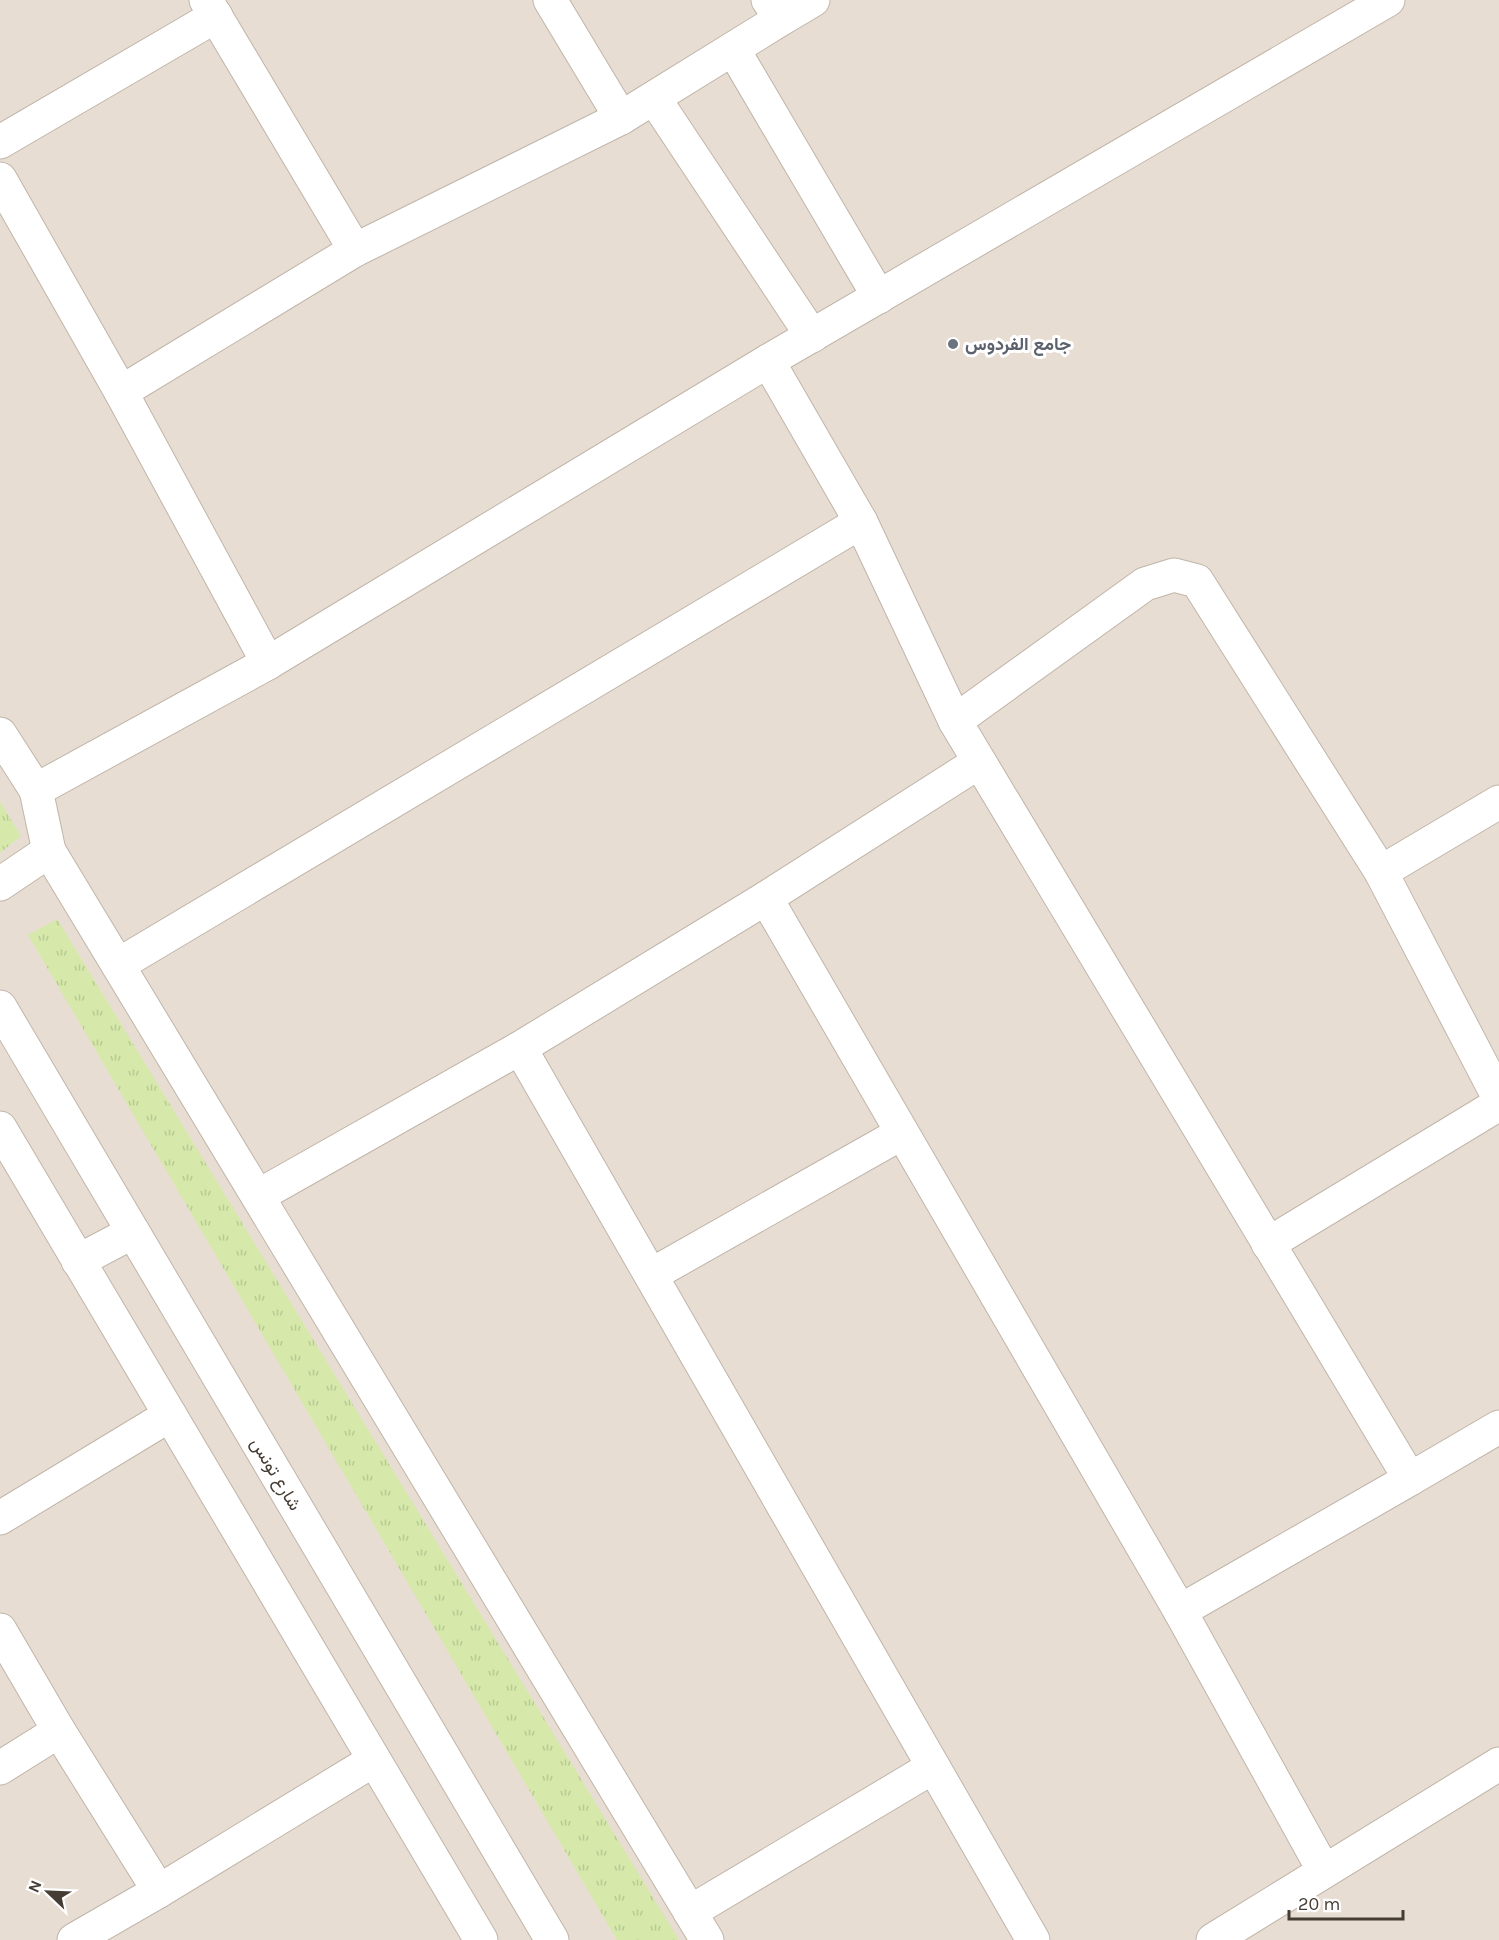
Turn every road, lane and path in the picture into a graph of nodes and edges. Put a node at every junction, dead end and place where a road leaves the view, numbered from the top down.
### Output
1 (550, 0) edge
2 (813, 0) edge
3 (1388, 0) edge
4 (211, 8) edge
5 (774, 10) edge
6 (733, 49) junction
7 (654, 98) junction
8 (621, 118) junction
9 (0, 142) edge
10 (0, 179) edge
11 (355, 250) junction
12 (879, 297) junction
13 (812, 336) junction
14 (768, 361) junction
15 (121, 392) junction
16 (861, 522) junction
17 (268, 663) junction
18 (955, 721) junction
19 (0, 734) edge
20 (979, 762) junction
21 (36, 790) junction
22 (1499, 802) edge
23 (49, 851) junction
24 (1381, 872) junction
25 (0, 884) edge
26 (766, 898) junction
27 (118, 965) junction
28 (0, 1007) edge
29 (520, 1048) junction
30 (1499, 1098) edge
31 (1499, 1104) edge
32 (0, 1128) edge
33 (902, 1133) junction
34 (258, 1196) junction
35 (133, 1232) junction
36 (1268, 1244) junction
37 (78, 1261) junction
38 (651, 1275) junction
39 (170, 1415) junction
40 (1499, 1427) edge
41 (1410, 1479) junction
42 (0, 1518) edge
43 (1180, 1611) junction
44 (0, 1630) edge
45 (59, 1731) junction
46 (375, 1760) junction
47 (1499, 1764) edge
48 (933, 1767) junction
49 (0, 1768) edge
50 (1324, 1871) junction
51 (159, 1891) junction
52 (690, 1912) junction
53 (74, 1940) edge
54 (481, 1940) edge
55 (552, 1940) edge
56 (707, 1940) edge
57 (1033, 1940) edge
58 (1213, 1940) edge

1 - 8 street
2 - 5 street
3 - 12 street
4 - 9 street
4 - 11 street
5 - 6 street
6 - 7 street
6 - 12 street
7 - 8 street
7 - 13 street
8 - 11 street
10 - 15 street
11 - 15 street
12 - 13 street
13 - 14 street
14 - 16 street
14 - 17 street
15 - 17 street
16 - 18 street
16 - 27 street
17 - 21 street
18 - 20 street
18 - 24 street
19 - 21 street
20 - 26 street
20 - 36 street
21 - 23 street
22 - 24 street
23 - 25 street
23 - 27 street
24 - 30 street
26 - 29 street
26 - 33 street
27 - 34 street
28 - 35 street, شارع تونس
29 - 34 street
29 - 38 street
31 - 36 street
32 - 37 street
33 - 38 street
33 - 43 street
34 - 52 street
35 - 37 street
35 - 55 street, شارع تونس
36 - 41 street
37 - 39 street
38 - 48 street
39 - 42 street
39 - 46 street
40 - 41 street
41 - 43 street
43 - 50 street
44 - 45 street
45 - 49 street
45 - 51 street
46 - 51 street
46 - 54 street
47 - 50 street
48 - 52 street
48 - 57 street
50 - 58 street
51 - 53 street
52 - 56 street

